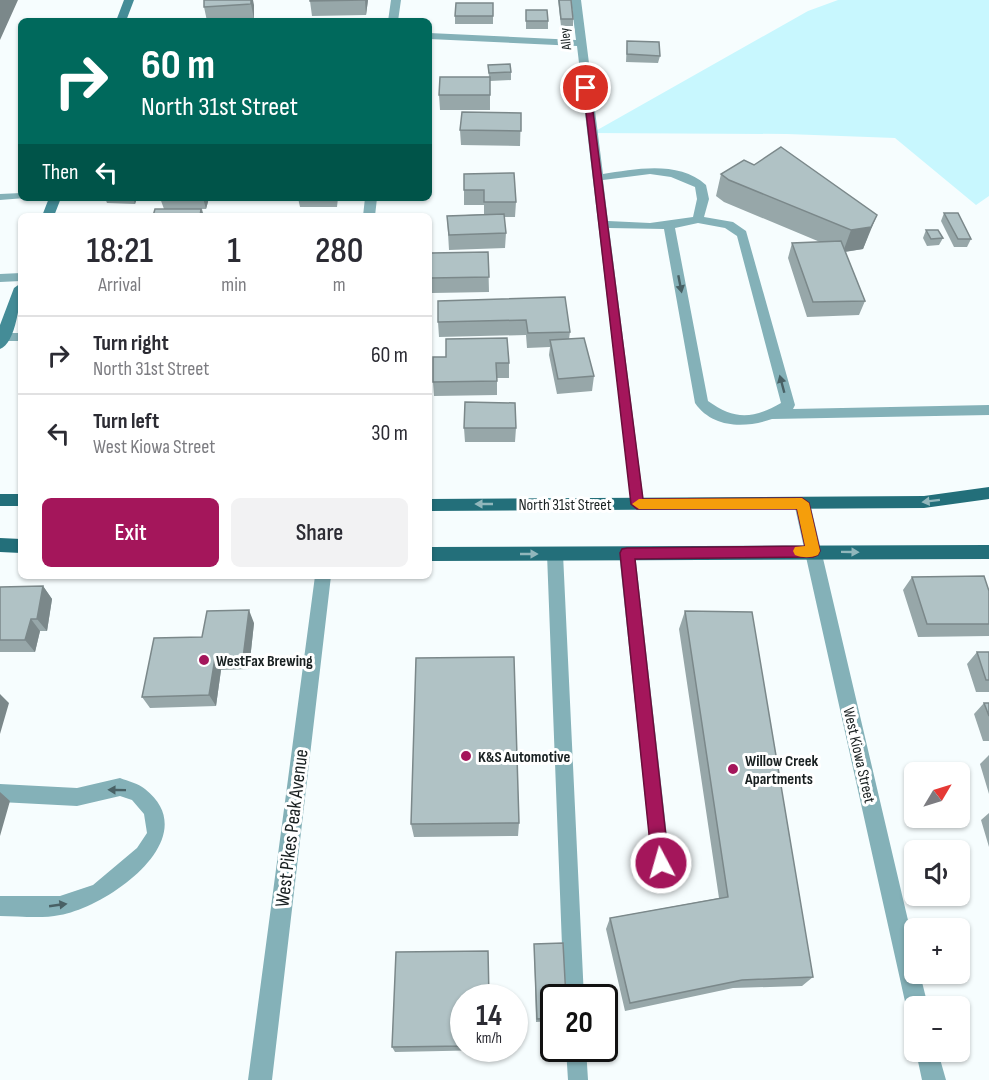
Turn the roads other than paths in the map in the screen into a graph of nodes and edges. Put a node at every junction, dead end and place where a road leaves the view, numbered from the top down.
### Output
1 (129, 0) edge
2 (396, 0) edge
3 (576, 0) edge
4 (122, 18) edge
5 (393, 18) edge
6 (432, 36) edge
7 (580, 43) junction
8 (597, 178) junction
9 (18, 196) edge
10 (0, 197) edge
11 (698, 219) junction
12 (603, 224) junction
13 (669, 226) junction
14 (18, 277) edge
15 (0, 278) edge
16 (18, 296) edge
17 (18, 337) edge
18 (1, 340) edge
19 (989, 410) edge
20 (774, 414) junction
21 (989, 493) edge
22 (0, 500) edge
23 (18, 500) edge
24 (802, 503) junction
25 (637, 504) junction
26 (432, 505) edge
27 (0, 545) edge
28 (18, 546) edge
29 (813, 551) junction
30 (989, 552) edge
31 (627, 553) junction
32 (432, 554) edge
33 (555, 554) junction
34 (323, 579) edge
35 (0, 793) edge
36 (661, 863) dead end
37 (0, 906) edge
38 (573, 984) edge
39 (915, 996) edge
40 (577, 1062) edge
41 (930, 1062) edge
42 (260, 1080) edge
43 (578, 1080) edge
44 (934, 1080) edge

1 - 4 main road
2 - 5 street
3 - 7 lane, Alley
6 - 7 lane
7 - 8 lane, Alley
8 - 11 lane
8 - 12 lane, Alley
9 - 10 lane
11 - 13 lane
20 -> 11 lane
12 - 13 lane
12 - 25 lane, Alley
13 -> 20 lane
14 - 15 lane
16 - 18 main road
17 - 18 lane
19 - 20 lane
21 -> 24 main road, North 31st Street
22 - 23 main road
24 - 25 main road, North 31st Street
24 - 29 street, West Kiowa Street
25 -> 26 main road, North 31st Street
27 - 28 main road
29 -> 30 main road
29 - 31 main road
29 - 39 street, West Kiowa Street
31 - 33 main road
31 - 36 lane
32 -> 33 main road
33 - 38 lane
34 - 42 street, West Pikes Peak Avenue
37 -> 35 lane
40 - 43 lane
41 - 44 street

